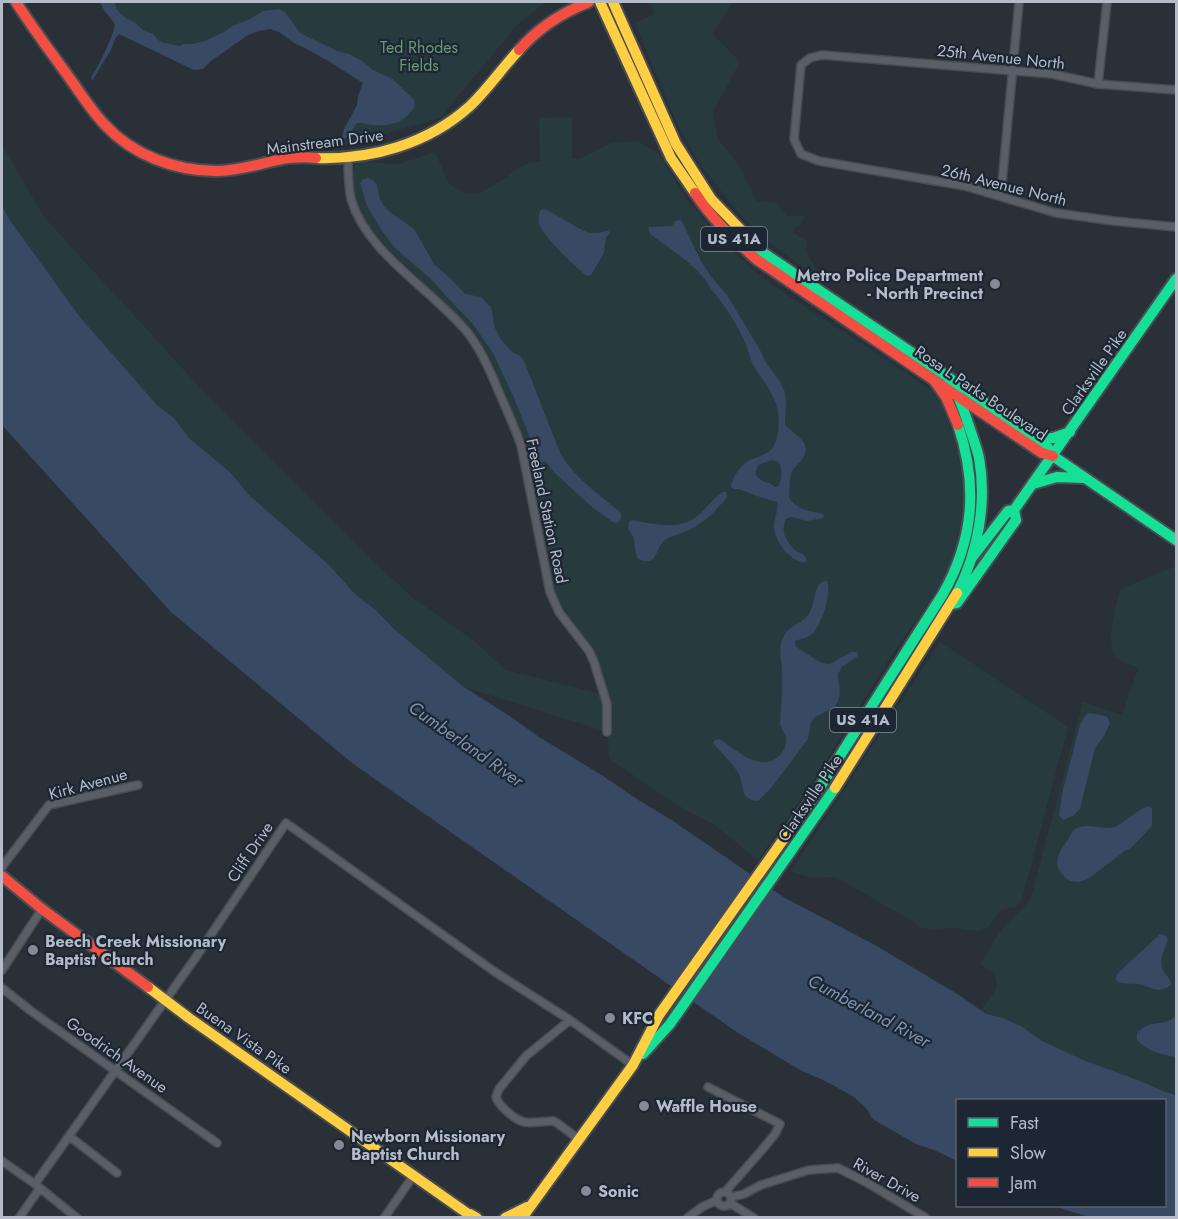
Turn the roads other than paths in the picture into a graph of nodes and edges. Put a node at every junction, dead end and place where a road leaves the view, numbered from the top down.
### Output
1 (16, 2) edge
2 (589, 2) edge
3 (600, 2) edge
4 (613, 2) edge
5 (1019, 2) edge
6 (1107, 2) edge
7 (1012, 70) junction
8 (1098, 84) junction
9 (1176, 90) edge
10 (796, 146) joint
11 (348, 158) junction
12 (998, 195) junction
13 (1176, 227) edge
14 (1176, 279) edge
15 (948, 377) junction
16 (934, 380) junction
17 (959, 396) junction
18 (1070, 432) junction
19 (1036, 438) junction
20 (1053, 456) junction
21 (1084, 478) junction
22 (1033, 484) junction
23 (1011, 511) junction
24 (1176, 540) edge
25 (969, 562) junction
26 (943, 594) junction
27 (951, 604) junction
28 (607, 732) dead end
29 (138, 785) dead end
30 (2, 867) edge
31 (2, 876) edge
32 (42, 909) junction
33 (2, 970) edge
34 (2, 988) edge
35 (165, 999) junction
36 (570, 1020) junction
37 (633, 1065) junction
38 (116, 1070) junction
39 (708, 1087) dead end
40 (69, 1136) junction
41 (580, 1140) junction
42 (218, 1143) dead end
43 (2, 1161) edge
44 (117, 1173) dead end
45 (414, 1175) junction
46 (37, 1186) junction
47 (725, 1192) junction
48 (717, 1200) junction
49 (730, 1200) junction
50 (532, 1204) junction
51 (473, 1217) edge
52 (20, 1218) edge
53 (77, 1218) edge
54 (384, 1218) edge
55 (505, 1218) edge
56 (522, 1218) edge
57 (530, 1218) edge
58 (687, 1218) edge
59 (754, 1218) edge
60 (926, 1218) edge

1 - 11 main road, Mainstream Drive
2 - 11 main road, Mainstream Drive
3 - 16 main road, Rosa L Parks Boulevard / US 41A
4 - 15 main road, Rosa L Parks Boulevard / US 41A
5 - 7 street
6 - 8 street
7 - 8 street, 25th Avenue North
7 - 10 street, 25th Avenue North
7 - 12 street
8 - 9 street, 25th Avenue North
10 - 12 street, 26th Avenue North
11 - 28 street, Freeland Station Road
12 - 13 street, 26th Avenue North
14 - 18 main road, Clarksville Pike
15 - 17 main road, US 41A
15 - 19 main road, Rosa L Parks Boulevard
16 - 17 main road, Rosa L Parks Boulevard
16 - 26 main road, US 41A
17 - 20 main road, Rosa L Parks Boulevard
17 - 25 main road, US 41A
18 - 19 main road
18 - 20 main road, Clarksville Pike
19 - 20 main road, Rosa L Parks Boulevard
20 - 21 main road
20 - 22 main road, Clarksville Pike
21 - 22 main road
21 - 24 main road
22 - 23 main road, Clarksville Pike
23 - 25 main road, Clarksville Pike
23 - 27 main road, Clarksville Pike
25 - 26 main road, Clarksville Pike
25 - 27 main road, US 41A
26 - 37 main road, Clarksville Pike / US 41A
27 - 37 main road, Clarksville Pike / US 41A
29 - 30 street, Kirk Avenue
31 - 32 main road, Buena Vista Pike
32 - 33 street
32 - 35 main road, Buena Vista Pike
34 - 38 street, Goodrich Avenue
35 - 36 street, Cliff Drive
35 - 38 street, Cliff Drive
35 - 45 main road, Buena Vista Pike
36 - 37 street, Cliff Drive
36 - 41 street
37 - 41 main road, Clarksville Pike / US 41A
38 - 40 street, Cliff Drive
38 - 42 street, Goodrich Avenue
39 - 47 street
40 - 44 street
40 - 46 street, Cliff Drive
41 - 50 main road, Clarksville Pike / US 41A
43 - 46 street
45 - 51 main road, Buena Vista Pike
45 - 54 street
46 - 52 street, Cliff Drive
46 - 53 street
47 - 48 street
47 - 49 street
48 - 49 street
48 - 58 street
49 - 59 street
49 - 60 street, River Drive
50 - 55 main road
50 - 56 main road, Clarksville Pike / US 41A
50 - 57 main road

